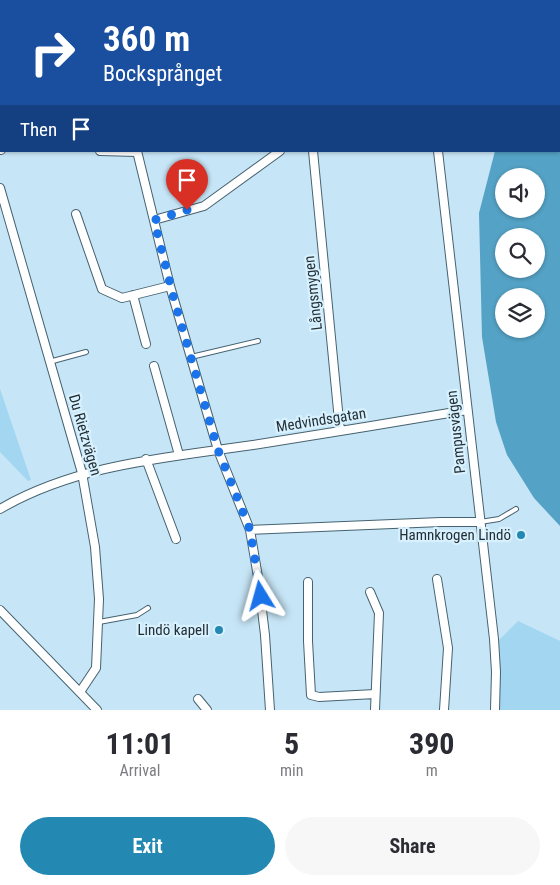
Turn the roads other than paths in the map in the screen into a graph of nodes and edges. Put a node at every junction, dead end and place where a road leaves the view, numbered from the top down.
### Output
1 (137, 152) edge
2 (279, 152) edge
3 (313, 152) edge
4 (438, 152) edge
5 (0, 188) edge
6 (76, 214) dead end
7 (154, 220) junction
8 (170, 286) junction
9 (133, 295) junction
10 (258, 341) dead end
11 (146, 344) dead end
12 (86, 352) dead end
13 (191, 357) junction
14 (49, 362) junction
15 (154, 366) dead end
16 (467, 410) junction
17 (340, 431) junction
18 (218, 450) junction
19 (179, 455) junction
20 (146, 459) junction
21 (82, 473) junction
22 (0, 509) edge
23 (516, 509) dead end
24 (480, 522) junction
25 (250, 530) junction
26 (176, 539) dead end
27 (437, 579) dead end
28 (308, 582) dead end
29 (370, 592) dead end
30 (148, 608) dead end
31 (0, 610) edge
32 (99, 622) junction
33 (80, 692) junction
34 (375, 694) junction
35 (198, 699) dead end
36 (97, 710) edge
37 (207, 710) edge
38 (270, 710) edge
39 (375, 710) edge
40 (444, 710) edge
41 (495, 710) edge

1 - 7 street
2 - 7 street
3 - 17 street, Långsmygen
4 - 16 street, Pampusvägen
5 - 14 street, Du Rietzvägen
6 - 9 street
7 - 8 street
8 - 9 street
8 - 13 street
9 - 11 street
10 - 13 lane
12 - 14 lane
13 - 18 street
14 - 21 street, Du Rietzvägen
15 - 19 street
16 - 17 street, Medvindsgatan
16 - 24 street, Pampusvägen
17 - 18 street, Medvindsgatan
18 - 19 street, Medvindsgatan
18 - 25 street
19 - 20 street, Medvindsgatan
20 - 21 street, Medvindsgatan
20 - 26 street
21 - 22 street, Medvindsgatan
21 - 32 street, Du Rietzvägen
23 - 24 lane
24 - 25 street
24 - 41 street, Pampusvägen
25 - 38 street
27 - 40 street
28 - 34 street
29 - 34 street
30 - 32 lane
31 - 33 street
32 - 33 street, Du Rietzvägen
33 - 36 street
34 - 39 street
35 - 37 street

